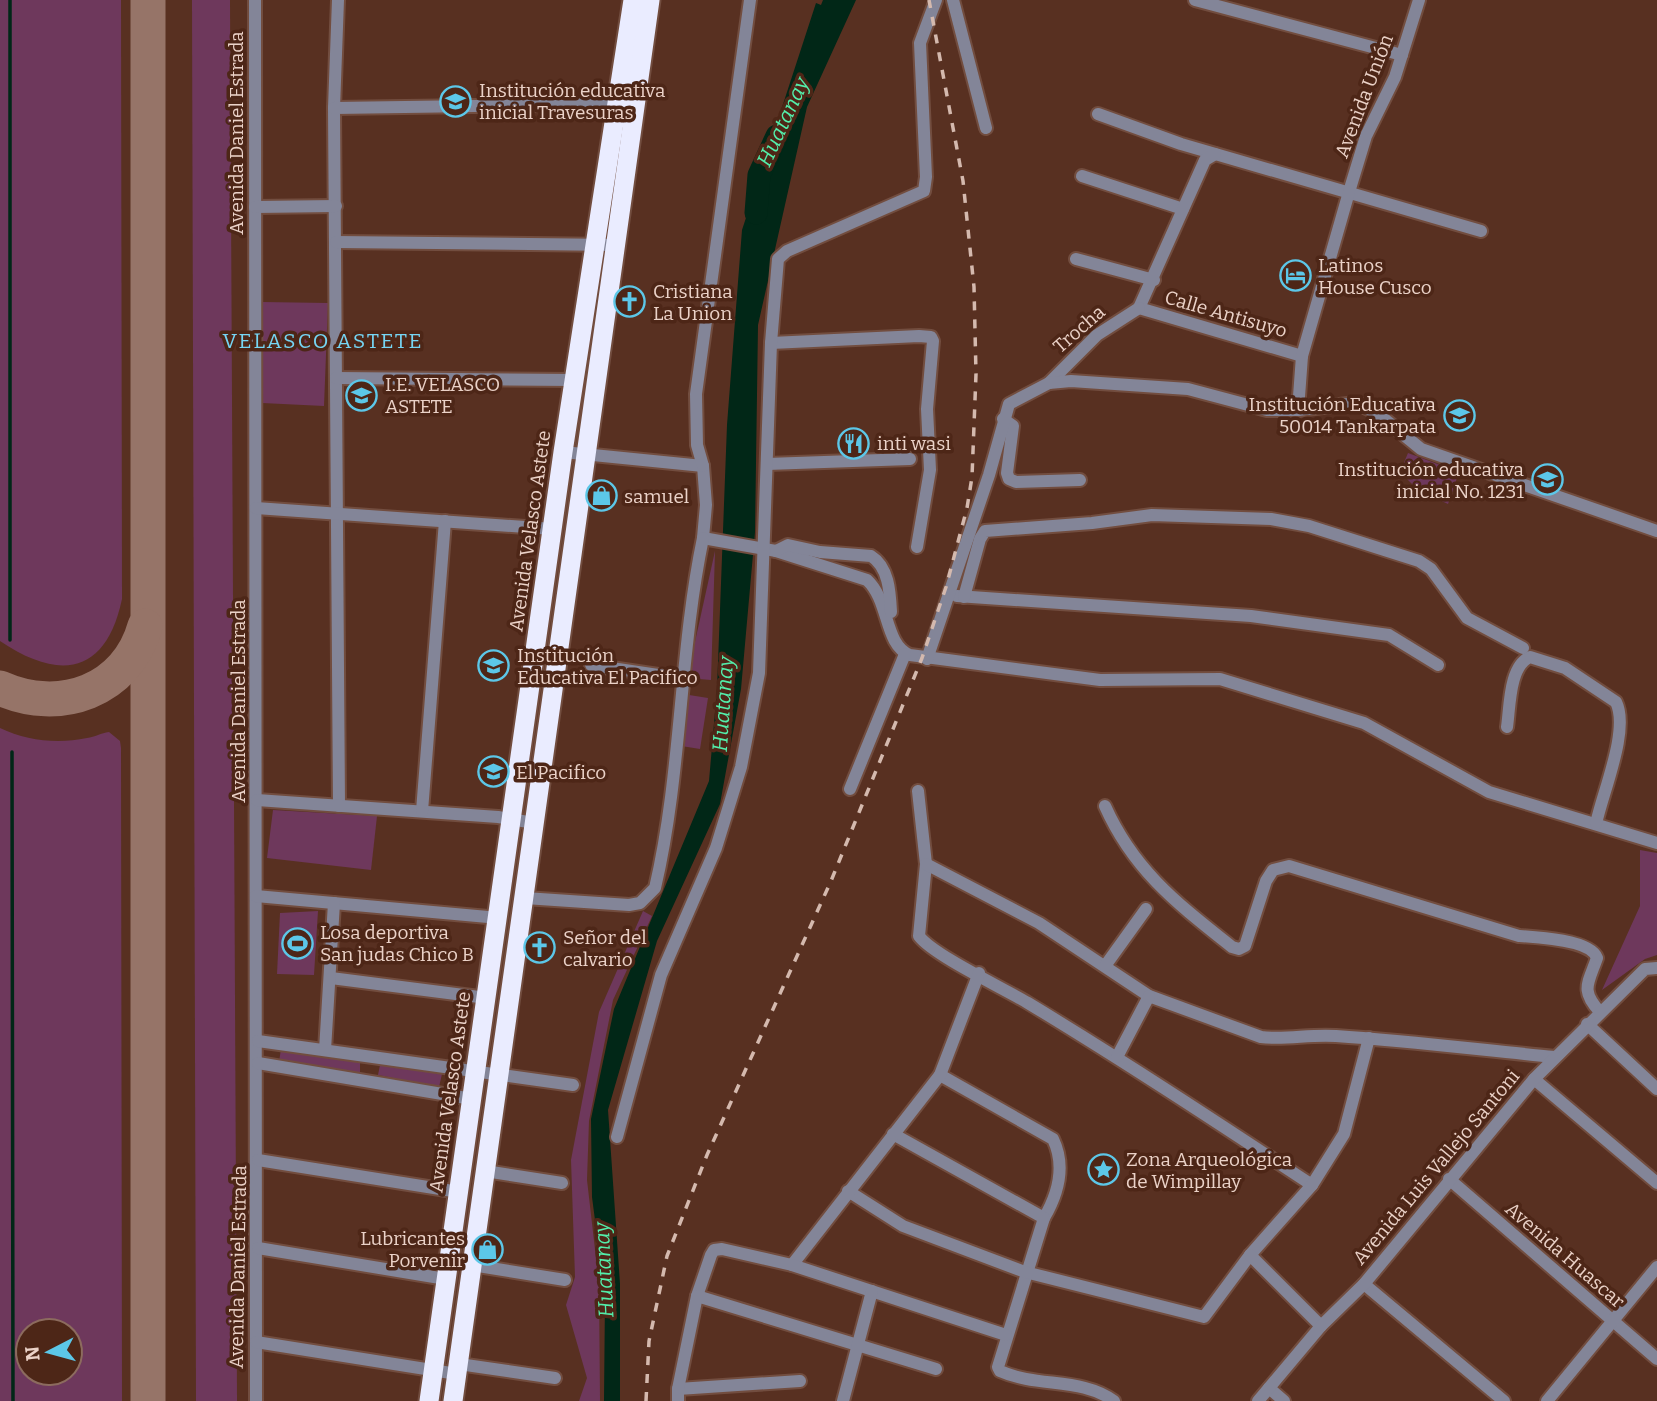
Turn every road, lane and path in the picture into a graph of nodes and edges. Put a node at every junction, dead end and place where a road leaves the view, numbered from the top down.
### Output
1 (256, 0) edge
2 (338, 0) edge
3 (633, 0) edge
4 (650, 0) edge
5 (750, 0) edge
6 (936, 0) edge
7 (953, 0) edge
8 (1195, 0) edge
9 (1419, 0) edge
10 (1402, 55) junction
11 (618, 104) junction
12 (334, 108) junction
13 (1098, 114) dead end
14 (986, 128) dead end
15 (1215, 154) junction
16 (1082, 176) dead end
17 (1349, 192) junction
18 (336, 206) junction
19 (255, 207) junction
20 (1183, 209) junction
21 (1481, 231) dead end
22 (336, 242) junction
23 (595, 244) junction
24 (616, 245) junction
25 (1076, 259) dead end
26 (1154, 280) junction
27 (1139, 308) junction
28 (771, 343) junction
29 (1302, 356) junction
30 (336, 378) junction
31 (574, 380) junction
32 (1049, 383) junction
33 (1298, 410) junction
34 (1003, 419) junction
35 (563, 452) junction
36 (586, 455) junction
37 (909, 459) dead end
38 (767, 464) junction
39 (704, 466) junction
40 (1080, 480) dead end
41 (256, 508) junction
42 (336, 514) junction
43 (445, 522) junction
44 (553, 530) junction
45 (1657, 531) edge
46 (707, 539) junction
47 (917, 547) dead end
48 (766, 550) junction
49 (949, 595) junction
50 (964, 597) junction
51 (894, 644) junction
52 (1523, 648) dead end
53 (905, 654) junction
54 (927, 659) junction
55 (1438, 664) dead end
56 (592, 665) dead end
57 (685, 679) junction
58 (1507, 727) dead end
59 (850, 789) dead end
60 (918, 791) dead end
61 (257, 800) junction
62 (338, 806) junction
63 (1105, 806) dead end
64 (422, 811) junction
65 (512, 820) junction
66 (534, 823) junction
67 (1596, 824) junction
68 (1657, 843) edge
69 (926, 864) junction
70 (257, 896) junction
71 (525, 898) junction
72 (334, 903) junction
73 (1146, 909) dead end
74 (499, 918) junction
75 (1105, 966) junction
76 (1655, 967) edge
77 (979, 973) junction
78 (331, 978) junction
79 (1149, 996) junction
80 (487, 998) junction
81 (1600, 1012) junction
82 (1587, 1024) junction
83 (1369, 1038) junction
84 (258, 1041) junction
85 (325, 1050) junction
86 (1117, 1057) junction
87 (1555, 1057) junction
88 (258, 1063) junction
89 (477, 1070) junction
90 (499, 1074) junction
91 (940, 1075) junction
92 (1534, 1079) junction
93 (573, 1085) dead end
94 (1657, 1089) edge
95 (472, 1099) junction
96 (893, 1133) junction
97 (617, 1137) dead end
98 (258, 1160) junction
99 (485, 1171) junction
100 (1449, 1179) junction
101 (562, 1183) dead end
102 (1657, 1183) edge
103 (1311, 1185) junction
104 (848, 1191) junction
105 (459, 1192) junction
106 (1044, 1218) junction
107 (258, 1248) junction
108 (1250, 1255) junction
109 (472, 1265) junction
110 (792, 1265) junction
111 (1657, 1267) edge
112 (1025, 1272) junction
113 (446, 1279) junction
114 (565, 1280) dead end
115 (1364, 1283) junction
116 (872, 1291) junction
117 (697, 1296) junction
118 (1610, 1321) junction
119 (1321, 1326) junction
120 (1006, 1335) junction
121 (256, 1342) junction
122 (856, 1345) junction
123 (1657, 1359) edge
124 (458, 1369) junction
125 (936, 1369) dead end
126 (433, 1370) junction
127 (555, 1378) dead end
128 (800, 1381) dead end
129 (1269, 1388) junction
130 (678, 1395) edge
131 (256, 1401) edge
132 (429, 1401) edge
133 (453, 1401) edge
134 (843, 1401) edge
135 (1114, 1401) edge
136 (1258, 1401) edge
137 (1284, 1401) edge
138 (1504, 1401) edge
139 (1547, 1401) edge

1 - 19 street, Avenida Daniel Estrada
2 - 12 street
3 - 11 highway, Avenida Velasco Astete
4 - 24 highway
5 - 39 street
6 - 28 street
7 - 14 street
8 - 10 street
9 - 10 street, Avenida Unión
10 - 17 street, Avenida Unión
11 - 12 street
11 - 23 highway, Avenida Velasco Astete
12 - 18 street
13 - 15 street
15 - 17 street
15 - 20 street
16 - 20 street
17 - 21 street
17 - 29 street, Avenida Unión
18 - 19 street
18 - 22 street
19 - 41 street, Avenida Daniel Estrada
20 - 26 street
22 - 23 street
22 - 30 street
23 - 24 street
23 - 31 highway, Avenida Velasco Astete
24 - 36 highway
25 - 26 street
26 - 27 street
27 - 29 street, Calle Antisuyo
27 - 32 street, Trocha
28 - 38 street
28 - 47 street
29 - 33 street, Avenida Unión
30 - 31 street
30 - 42 street
31 - 35 highway, Avenida Velasco Astete
32 - 33 street
32 - 34 street
33 - 45 street
34 - 40 street
34 - 49 street
35 - 36 street
35 - 44 highway, Avenida Velasco Astete
36 - 39 street
36 - 66 highway
37 - 38 street
38 - 48 street
39 - 46 street
41 - 42 street
41 - 61 street, Avenida Daniel Estrada
42 - 43 street
42 - 62 street
43 - 44 street
43 - 64 street
44 - 65 highway, Avenida Velasco Astete
46 - 48 street
46 - 57 street
48 - 51 street
48 - 51 street
48 - 97 street
49 - 50 street
49 - 54 street
50 - 52 street
50 - 55 street
51 - 53 street
53 - 54 street
53 - 59 street
54 - 67 street
56 - 57 street
57 - 71 street
58 - 67 street
60 - 69 street
61 - 62 street
61 - 70 street, Avenida Daniel Estrada
62 - 64 street
63 - 81 street
64 - 65 street
65 - 66 street
65 - 74 highway, Avenida Velasco Astete
66 - 71 highway
67 - 68 street
69 - 75 street
69 - 77 street
70 - 72 street
70 - 84 street, Avenida Daniel Estrada
71 - 90 highway
72 - 74 street
72 - 78 street
73 - 75 street
74 - 80 highway, Avenida Velasco Astete
75 - 79 street
76 - 81 street, Avenida Luis Vallejo Santoni
77 - 86 street
77 - 91 street
78 - 80 street
78 - 85 street
79 - 83 street
79 - 86 street
80 - 89 highway, Avenida Velasco Astete
81 - 82 street, Avenida Luis Vallejo Santoni
82 - 87 street, Avenida Luis Vallejo Santoni
82 - 94 street
83 - 87 street
83 - 103 street
84 - 85 street
84 - 88 street, Avenida Daniel Estrada
85 - 89 street
86 - 103 street
87 - 92 street, Avenida Luis Vallejo Santoni
88 - 95 street
88 - 98 street, Avenida Daniel Estrada
89 - 90 street
89 - 95 highway, Avenida Velasco Astete
90 - 93 street
90 - 99 highway
91 - 96 street
91 - 106 street
92 - 100 street, Avenida Luis Vallejo Santoni
92 - 102 street
95 - 105 highway, Avenida Velasco Astete
96 - 104 street
96 - 106 street
98 - 105 street
98 - 107 street, Avenida Daniel Estrada
99 - 101 street
99 - 109 highway
100 - 115 street, Avenida Luis Vallejo Santoni
100 - 118 street, Avenida Huascar
103 - 108 street
104 - 110 street
104 - 112 street
105 - 113 highway, Avenida Velasco Astete
106 - 112 street
107 - 113 street
107 - 121 street, Avenida Daniel Estrada
108 - 112 street
108 - 119 street
109 - 114 street
109 - 124 highway
110 - 116 street
110 - 117 street
111 - 118 street
112 - 120 street
113 - 126 highway, Avenida Velasco Astete
115 - 119 street, Avenida Luis Vallejo Santoni
115 - 138 street
116 - 120 street
116 - 122 street
117 - 122 street
117 - 130 street
118 - 123 street, Avenida Huascar
118 - 139 street
119 - 129 street, Avenida Luis Vallejo Santoni
120 - 135 street
121 - 126 street
121 - 131 street, Avenida Daniel Estrada
122 - 125 street
122 - 134 street
124 - 126 street
124 - 127 street
124 - 133 highway
126 - 132 highway, Avenida Velasco Astete
128 - 130 street
129 - 136 street, Avenida Luis Vallejo Santoni
129 - 137 street

